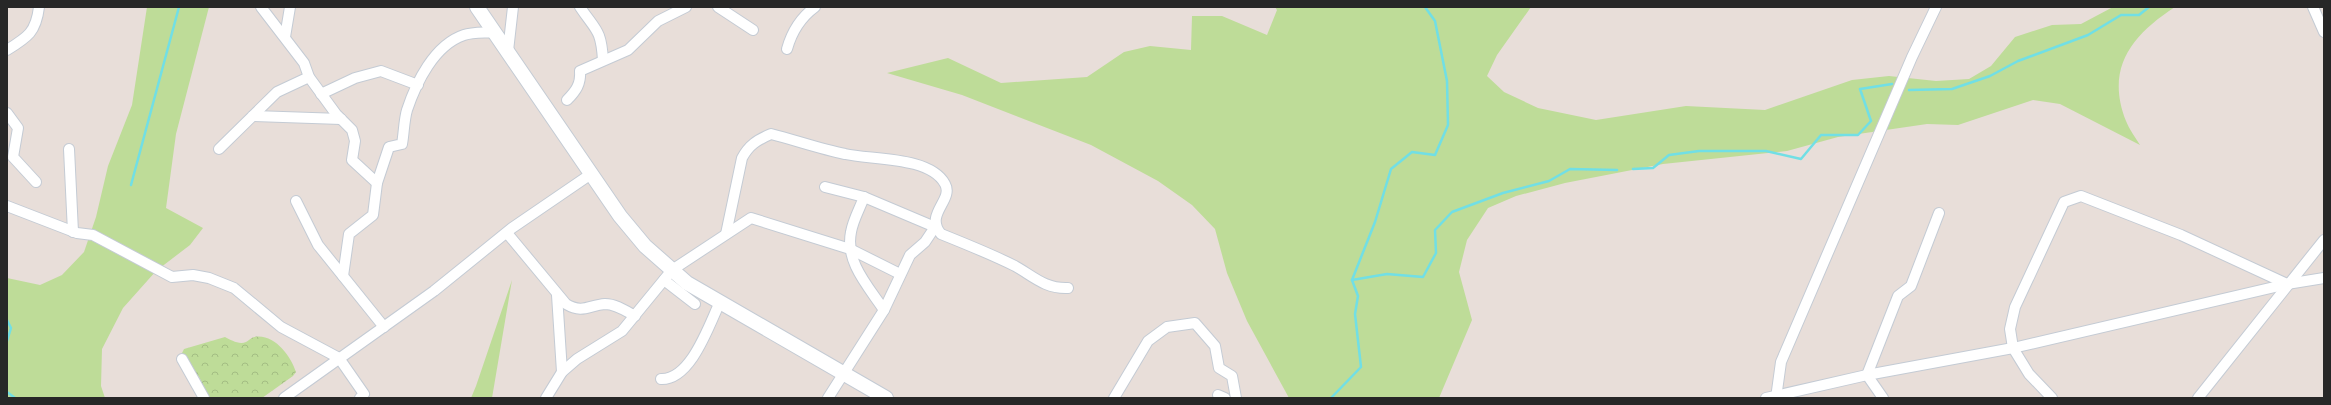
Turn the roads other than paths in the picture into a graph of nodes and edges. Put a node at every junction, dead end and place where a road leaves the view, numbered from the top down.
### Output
1 (39, 7) edge
2 (261, 7) edge
3 (290, 7) edge
4 (478, 7) edge
5 (513, 7) edge
6 (580, 7) edge
7 (686, 7) edge
8 (718, 7) edge
9 (815, 7) edge
10 (1936, 7) edge
11 (2313, 7) edge
12 (753, 30) dead end
13 (495, 32) junction
14 (2324, 32) edge
15 (285, 37) junction
16 (787, 49) dead end
17 (7, 50) edge
18 (508, 51) junction
19 (603, 60) junction
20 (309, 77) junction
21 (418, 85) junction
22 (321, 94) junction
23 (567, 100) dead end
24 (7, 112) edge
25 (253, 116) junction
26 (341, 119) junction
27 (69, 149) dead end
28 (219, 149) dead end
29 (591, 174) junction
30 (36, 182) dead end
31 (377, 183) junction
32 (825, 187) dead end
33 (864, 197) junction
34 (296, 202) dead end
35 (8, 208) edge
36 (1939, 213) dead end
37 (935, 228) junction
38 (73, 232) junction
39 (507, 233) junction
40 (726, 234) junction
41 (2324, 240) edge
42 (850, 250) junction
43 (900, 274) junction
44 (668, 275) junction
45 (343, 276) junction
46 (2324, 278) edge
47 (2287, 284) junction
48 (1068, 288) dead end
49 (557, 295) junction
50 (720, 302) junction
51 (695, 304) dead end
52 (884, 310) junction
53 (635, 316) junction
54 (384, 327) junction
55 (2013, 348) junction
56 (339, 358) junction
57 (182, 359) dead end
58 (562, 372) junction
59 (845, 373) junction
60 (1867, 375) junction
61 (661, 380) dead end
62 (1773, 397) edge
63 (204, 398) edge
64 (284, 398) edge
65 (360, 398) edge
66 (546, 398) edge
67 (828, 398) edge
68 (886, 398) edge
69 (1114, 398) edge
70 (1236, 398) edge
71 (1883, 398) edge
72 (2052, 398) edge
73 (2198, 398) edge

1 - 17 street
2 - 15 street
3 - 15 street
4 - 13 street
5 - 18 street
6 - 19 street
7 - 19 street
8 - 12 street
9 - 16 street
10 - 62 street
11 - 14 street
13 - 18 street
13 - 21 street
15 - 20 street
18 - 29 street
19 - 23 street
20 - 22 street
20 - 25 street
21 - 22 street
21 - 31 street
22 - 26 street
24 - 30 street
25 - 26 street
25 - 28 street
26 - 31 street
27 - 38 street
29 - 39 street
29 - 44 street
31 - 45 street
32 - 33 street
33 - 37 street
33 - 42 street
34 - 45 street
35 - 38 street
36 - 60 street
37 - 40 street
37 - 43 street
37 - 48 street
38 - 56 street
39 - 49 street
39 - 54 street
40 - 42 street
40 - 44 street
41 - 47 street
42 - 43 street
42 - 52 street
43 - 52 street
44 - 50 street
44 - 51 street
44 - 53 street
45 - 54 street
46 - 47 street
47 - 55 street
47 - 55 street
47 - 73 street
49 - 53 street
49 - 58 street
50 - 59 street
50 - 61 street
52 - 59 street
53 - 58 street
54 - 56 street
55 - 60 street
55 - 72 street
56 - 64 street
56 - 65 street
57 - 63 street
58 - 66 street
59 - 67 street
59 - 68 street
60 - 62 street
60 - 71 street
69 - 70 street

